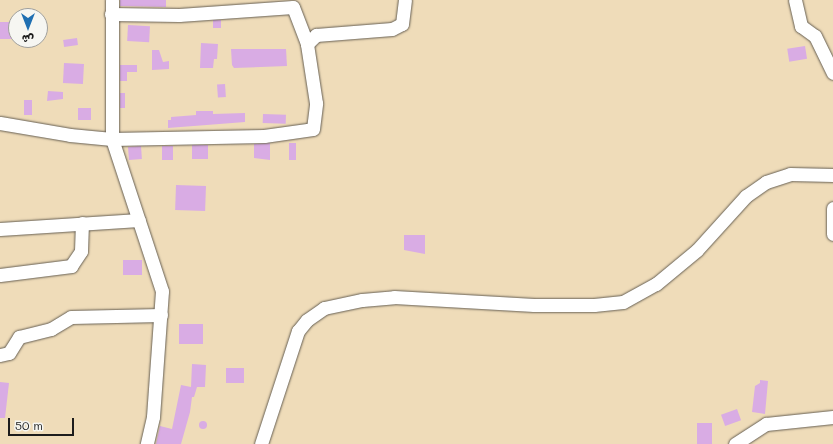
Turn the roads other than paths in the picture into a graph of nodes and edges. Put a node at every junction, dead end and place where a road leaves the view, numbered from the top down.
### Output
1 (112, 0) edge
2 (405, 0) edge
3 (795, 0) edge
4 (294, 4) edge
5 (111, 14) junction
6 (307, 44) junction
7 (833, 73) edge
8 (0, 123) edge
9 (112, 139) junction
10 (832, 179) edge
11 (833, 208) edge
12 (139, 220) junction
13 (82, 223) junction
14 (0, 228) edge
15 (833, 234) edge
16 (0, 275) edge
17 (161, 315) junction
18 (0, 355) edge
19 (833, 417) edge
20 (147, 444) edge
21 (261, 444) edge
22 (735, 444) edge

1 - 5 street
2 - 6 street
3 - 7 street
4 - 5 street
4 - 6 street
5 - 9 street
6 - 9 street
8 - 9 street
9 - 12 street
10 - 21 street
11 - 15 street
12 - 13 street
12 - 17 street
13 - 14 street
13 - 16 street
17 - 18 street
17 - 20 street
19 - 22 street

